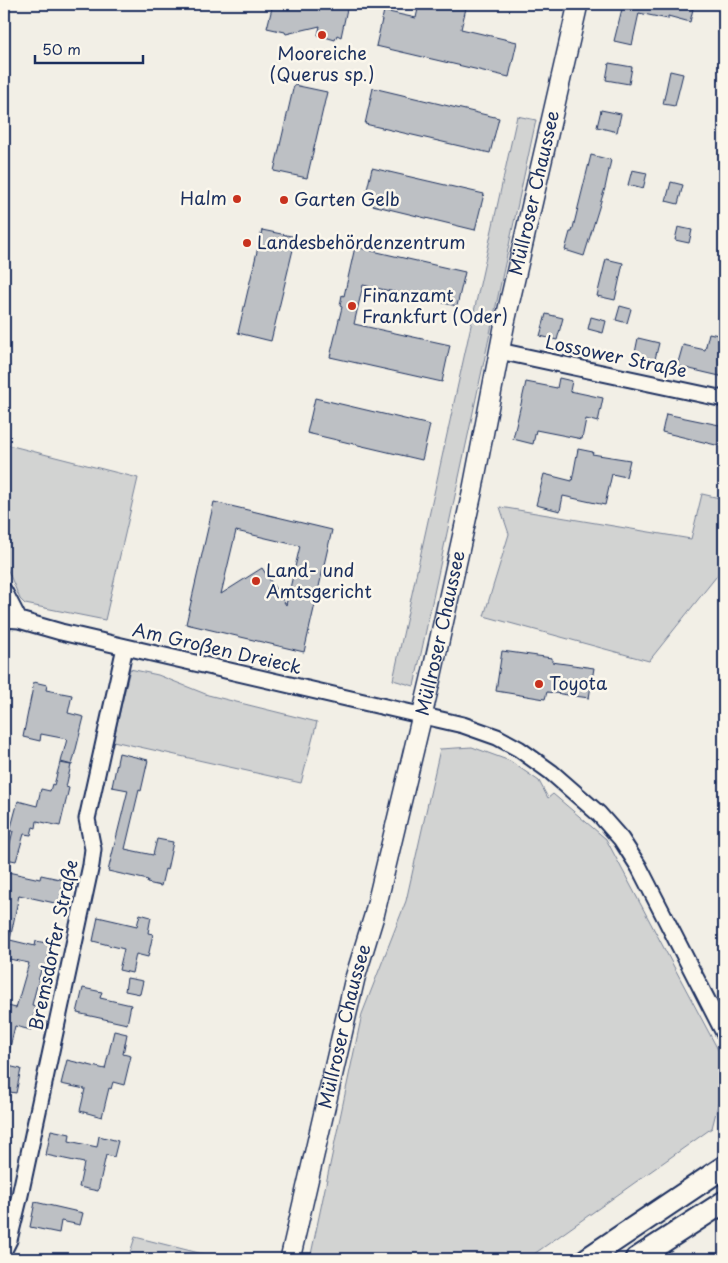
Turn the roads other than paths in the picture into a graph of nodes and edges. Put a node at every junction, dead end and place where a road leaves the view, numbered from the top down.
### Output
1 (578, 4) edge
2 (500, 351) junction
3 (724, 399) edge
4 (4, 590) edge
5 (11, 620) edge
6 (125, 647) junction
7 (422, 715) junction
8 (724, 1033) edge
9 (724, 1168) edge
10 (724, 1202) edge
11 (4, 1250) edge
12 (290, 1259) edge
13 (587, 1259) edge
14 (636, 1259) edge

1 - 2 main road, Müllroser Chaussee
2 - 3 street, Lossower Straße
2 - 7 main road, Müllroser Chaussee
4 - 5 street
5 - 6 street, Am Großen Dreieck
6 - 7 street, Am Großen Dreieck
6 - 11 street, Bremsdorfer Straße
7 - 8 street, Am Großen Dreieck
7 - 12 main road, Müllroser Chaussee
9 - 13 highway
10 - 14 highway

